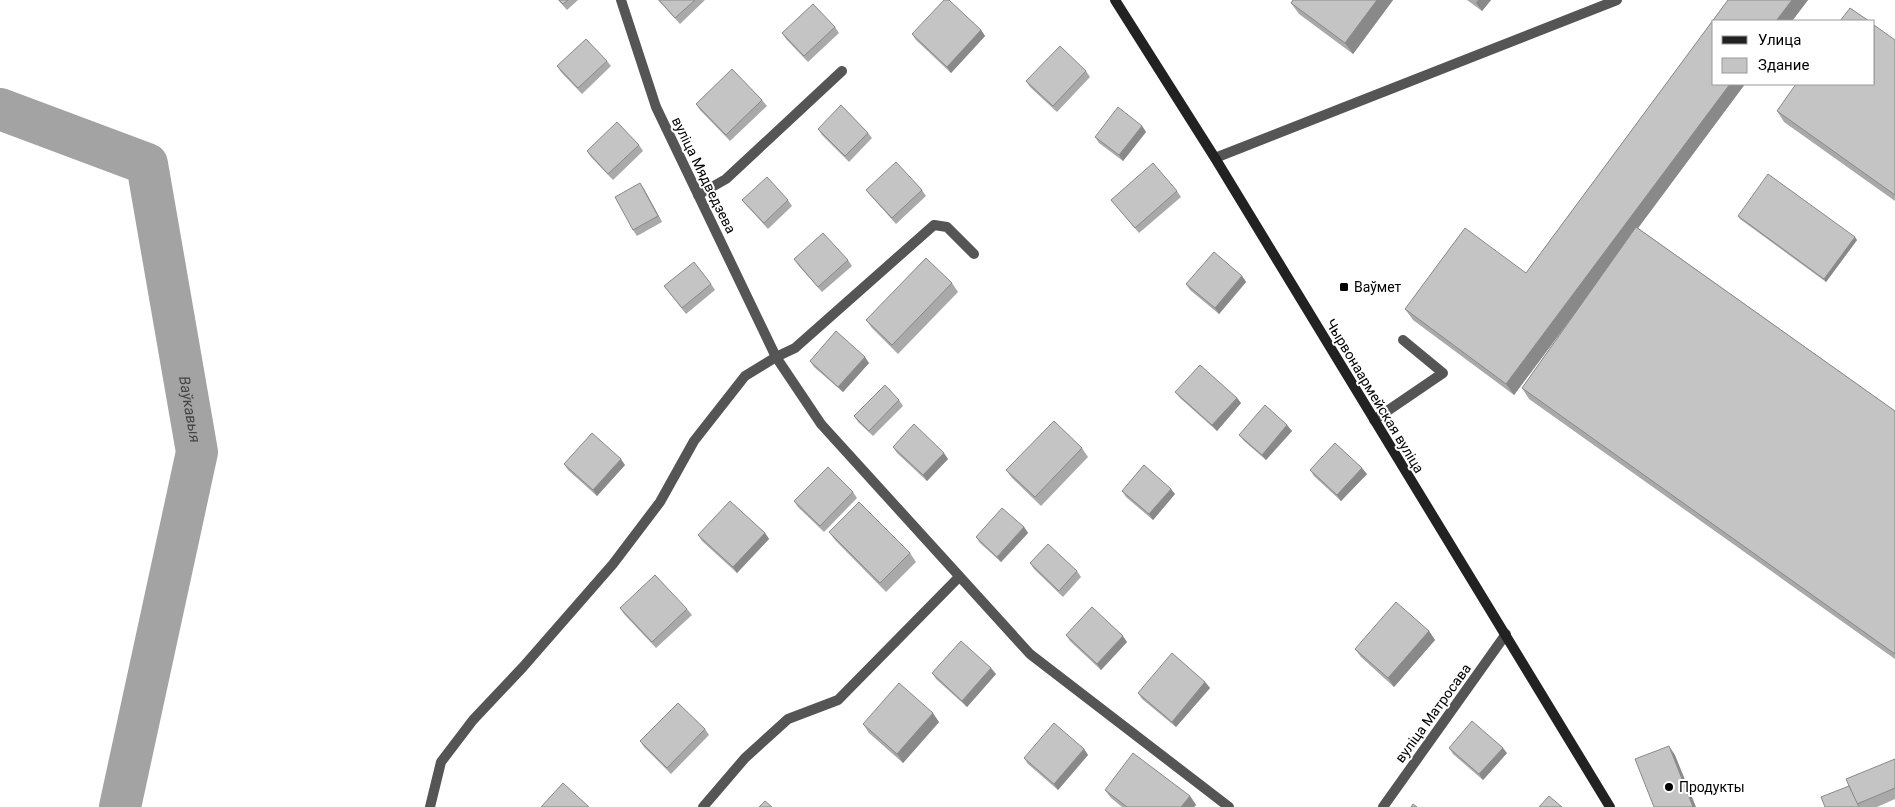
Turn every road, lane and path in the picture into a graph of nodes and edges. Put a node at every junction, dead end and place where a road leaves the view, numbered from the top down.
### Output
1 (621, 0) edge
2 (1115, 0) edge
3 (1617, 0) edge
4 (842, 71) dead end
5 (1216, 158) junction
6 (698, 194) junction
7 (974, 254) dead end
8 (1403, 340) dead end
9 (776, 357) junction
10 (1374, 420) junction
11 (959, 577) junction
12 (1506, 634) junction
13 (430, 807) edge
14 (703, 807) edge
15 (1230, 807) edge
16 (1383, 807) edge
17 (1610, 807) edge

1 - 6 street, вуліца Мядведзева
2 - 5 street, Чырвонаармейская вуліца
3 - 5 street
4 - 6 street
5 - 10 street, Чырвонаармейская вуліца
6 - 9 street, вуліца Мядведзева
7 - 9 street
8 - 10 street
9 - 11 street, вуліца Мядведзева
9 - 13 street
10 - 12 street, Чырвонаармейская вуліца
11 - 14 street
11 - 15 street, вуліца Мядведзева
12 - 16 street, вуліца Матросава
12 - 17 street, Чырвонаармейская вуліца

